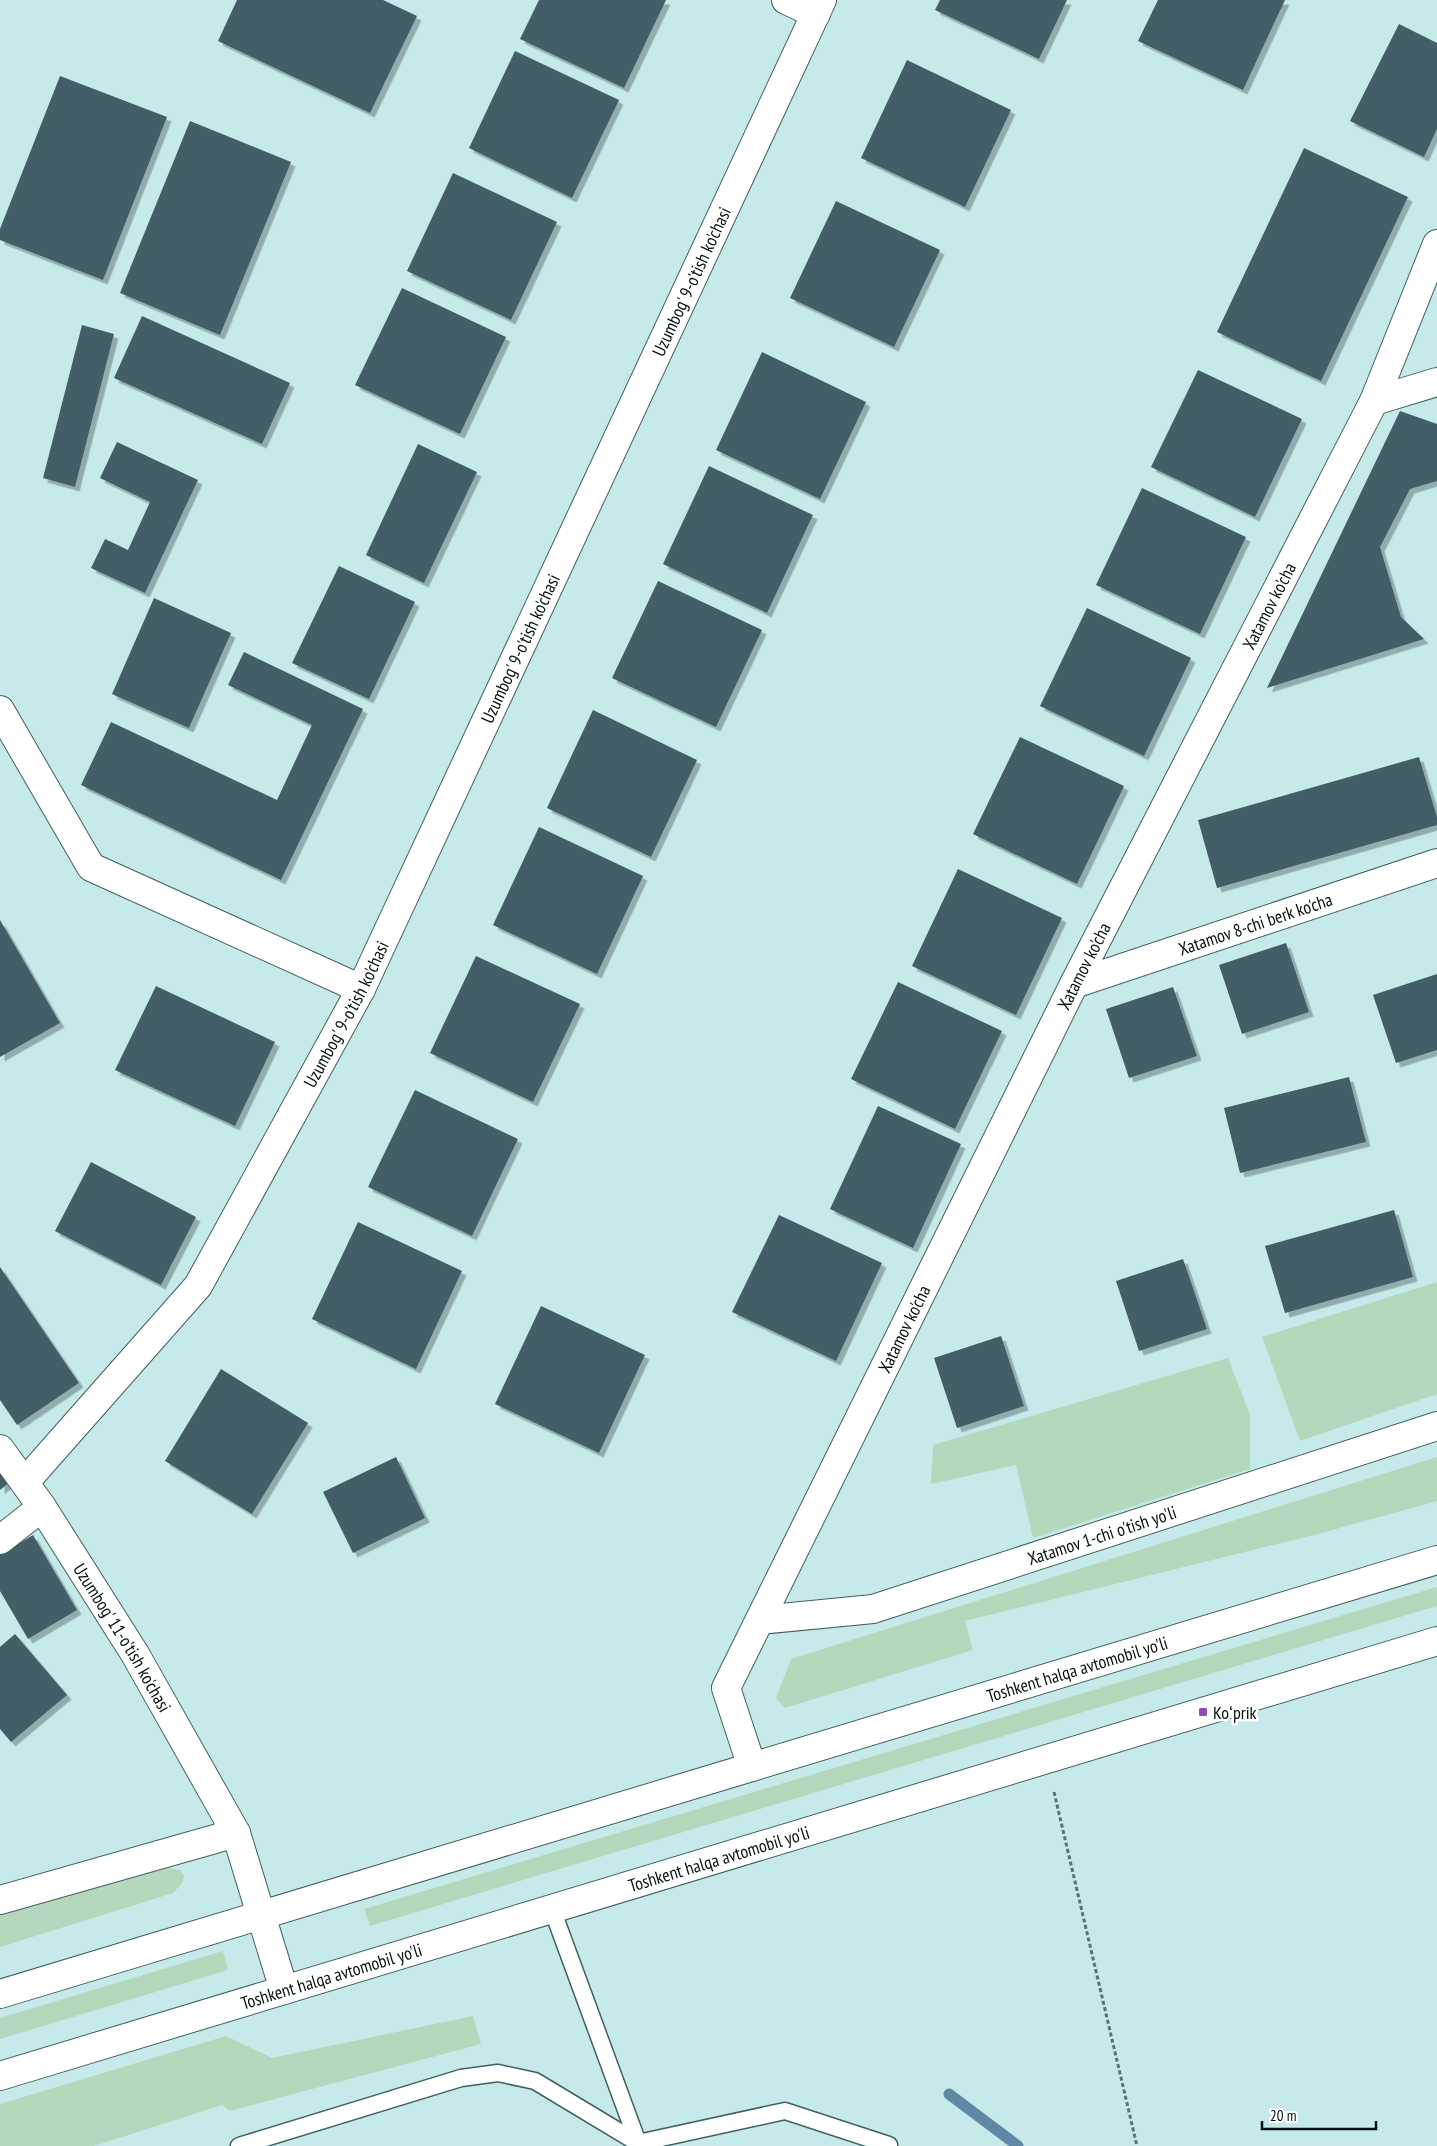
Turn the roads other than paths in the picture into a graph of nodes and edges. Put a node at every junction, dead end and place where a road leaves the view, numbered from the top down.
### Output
1 (786, 0) edge
2 (819, 7) edge
3 (1437, 244) edge
4 (1437, 382) edge
5 (1374, 401) junction
6 (0, 710) edge
7 (1437, 863) edge
8 (1074, 984) junction
9 (361, 989) junction
10 (1437, 1426) edge
11 (0, 1449) edge
12 (24, 1482) junction
13 (42, 1507) junction
14 (0, 1540) edge
15 (1437, 1560) edge
16 (760, 1620) junction
17 (1437, 1641) edge
18 (752, 1767) junction
19 (236, 1833) junction
20 (0, 1900) edge
21 (552, 1909) junction
22 (261, 1915) junction
23 (284, 1990) junction
24 (0, 1994) edge
25 (0, 2076) edge
26 (633, 2144) edge
27 (889, 2145) edge
28 (238, 2146) edge

1 - 2 main road
2 - 9 main road, Uzumbog' 9-o'tish ko'chasi
3 - 5 main road, Xatamov ko'cha
4 - 5 main road
5 - 8 main road, Xatamov ko'cha
6 - 9 main road
7 - 8 main road, Xatamov 8-chi berk ko'cha
8 - 16 main road, Xatamov ko'cha
9 - 12 main road, Uzumbog' 9-o'tish ko'chasi
10 - 16 main road, Xatamov 1-chi o'tish yo'li
11 - 12 main road, Uzumbog' 11-o'tish ko'chasi
12 - 13 main road, Uzumbog' 11-o'tish ko'chasi
13 - 14 main road
13 - 19 main road, Uzumbog' 11-o'tish ko'chasi
15 - 18 main road, Toshkent halqa avtomobil yo'li
16 - 18 main road, Xatamov ko'cha
17 - 21 main road, Toshkent halqa avtomobil yo'li
18 - 22 main road, Toshkent halqa avtomobil yo'li
19 - 20 main road
19 - 22 main road, Uzumbog' 11-o'tish ko'chasi
21 - 23 main road, Toshkent halqa avtomobil yo'li
21 - 26 lane
22 - 23 main road, Uzumbog' 11-o'tish ko'chasi
22 - 24 main road, Toshkent halqa avtomobil yo'li
23 - 25 main road, Toshkent halqa avtomobil yo'li
26 - 27 lane
26 - 28 lane

